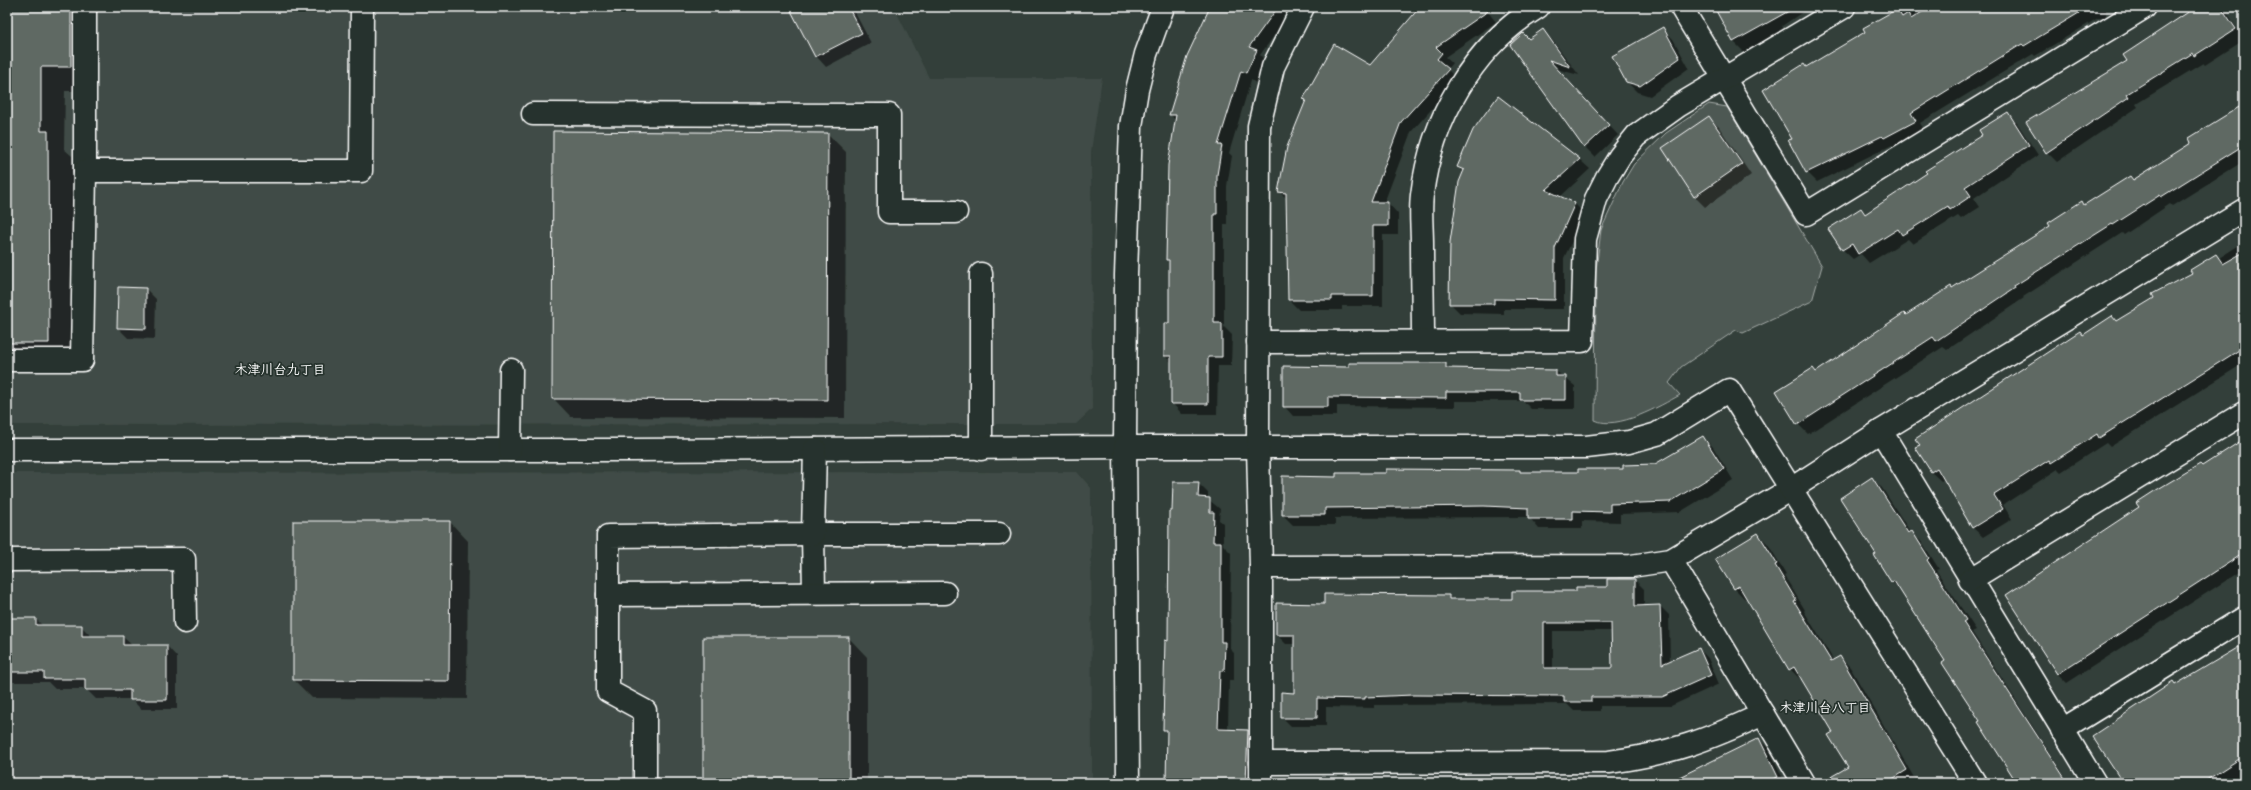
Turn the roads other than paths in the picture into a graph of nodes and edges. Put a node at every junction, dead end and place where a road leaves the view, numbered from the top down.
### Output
1 (85, 7) edge
2 (362, 7) edge
3 (1162, 7) edge
4 (1304, 7) edge
5 (1538, 7) edge
6 (1681, 7) edge
7 (1844, 7) edge
8 (2145, 7) edge
9 (1725, 79) junction
10 (533, 114) dead end
11 (85, 171) junction
12 (2244, 210) edge
13 (956, 212) dead end
14 (980, 274) dead end
15 (1423, 341) junction
16 (1258, 342) junction
17 (7, 360) edge
18 (511, 370) dead end
19 (2244, 413) edge
20 (1881, 431) junction
21 (1126, 447) junction
22 (1258, 447) junction
23 (980, 449) junction
24 (7, 450) edge
25 (510, 450) junction
26 (815, 450) junction
27 (1791, 489) junction
28 (813, 534) junction
29 (998, 534) dead end
30 (7, 560) edge
31 (1670, 560) junction
32 (1261, 567) junction
33 (1970, 580) junction
34 (814, 593) junction
35 (945, 593) dead end
36 (608, 595) junction
37 (2244, 618) edge
38 (185, 622) dead end
39 (1763, 714) junction
40 (2062, 730) junction
41 (1261, 773) edge
42 (645, 783) edge
43 (1128, 783) edge
44 (1804, 783) edge
45 (1975, 783) edge
46 (2095, 783) edge

1 - 11 street
2 - 11 street
3 - 21 street
4 - 16 street
5 - 15 street
6 - 9 street
7 - 9 street
8 - 9 street
9 - 15 street
10 - 13 street
11 - 17 street
12 - 20 street
14 - 23 street
15 - 16 street
16 - 22 street
18 - 25 street
19 - 33 street
20 - 27 street
20 - 33 street
21 - 22 street
21 - 23 street
21 - 43 street
22 - 27 street
22 - 32 street
23 - 26 street
24 - 25 street
25 - 26 street
26 - 28 street
27 - 31 street
27 - 45 street
28 - 29 street
28 - 34 street
28 - 36 street
30 - 38 street
31 - 32 street
31 - 39 street
32 - 41 street
33 - 40 street
34 - 35 street
34 - 36 street
36 - 42 street
37 - 40 street
39 - 41 street
39 - 44 street
40 - 46 street

